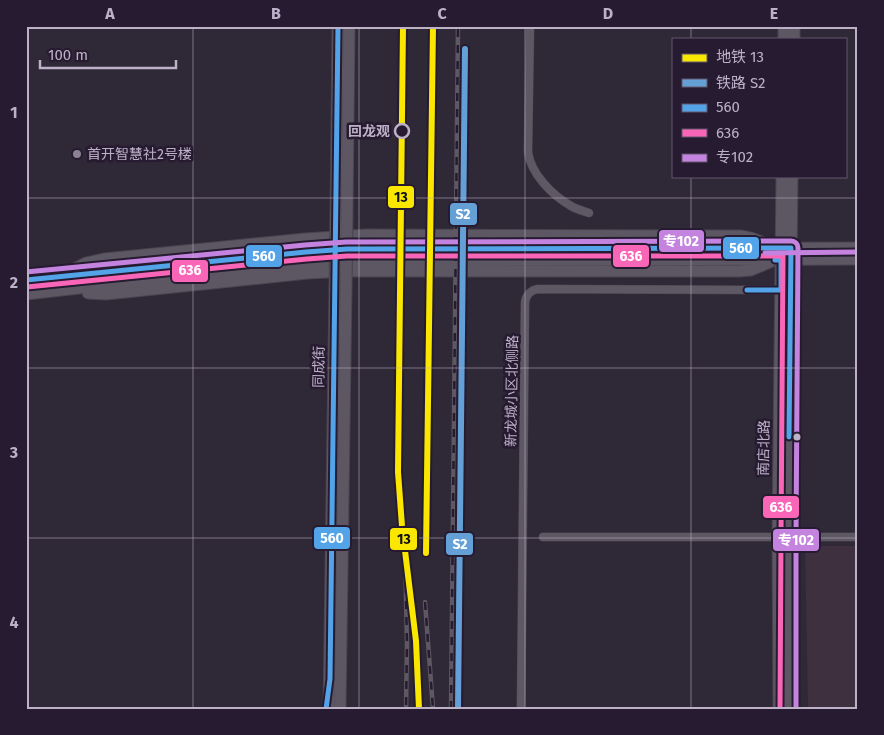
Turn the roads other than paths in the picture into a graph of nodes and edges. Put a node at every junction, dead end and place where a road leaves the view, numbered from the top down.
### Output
1 (338, 26) edge
2 (349, 26) edge
3 (530, 26) edge
4 (782, 178) edge
5 (792, 178) edge
6 (589, 213) dead end
7 (341, 215) junction
8 (858, 248) edge
9 (786, 254) junction
10 (858, 260) edge
11 (26, 280) edge
12 (340, 289) junction
13 (781, 290) junction
14 (26, 294) edge
15 (544, 537) dead end
16 (783, 537) junction
17 (858, 537) edge
18 (328, 709) edge
19 (340, 709) edge
20 (521, 709) edge
21 (779, 709) edge
22 (788, 709) edge

1 - 7 main road, 同成街
2 - 7 main road, 同成街
3 - 6 street
4 - 9 main road
5 - 9 main road
7 - 12 main road, 同成街, bridge
8 - 9 main road
9 - 10 main road
9 - 11 main road
9 - 13 main road, 南店北路
9 - 14 main road
9 - 16 main road, 南店北路
12 - 18 main road, 同成街
12 - 19 main road, 同成街
13 - 16 main road, 南店北路
13 - 20 street, 新龙城小区北侧路
15 - 16 street
16 - 17 street
16 - 21 main road, 南店北路
16 - 22 main road, 南店北路

